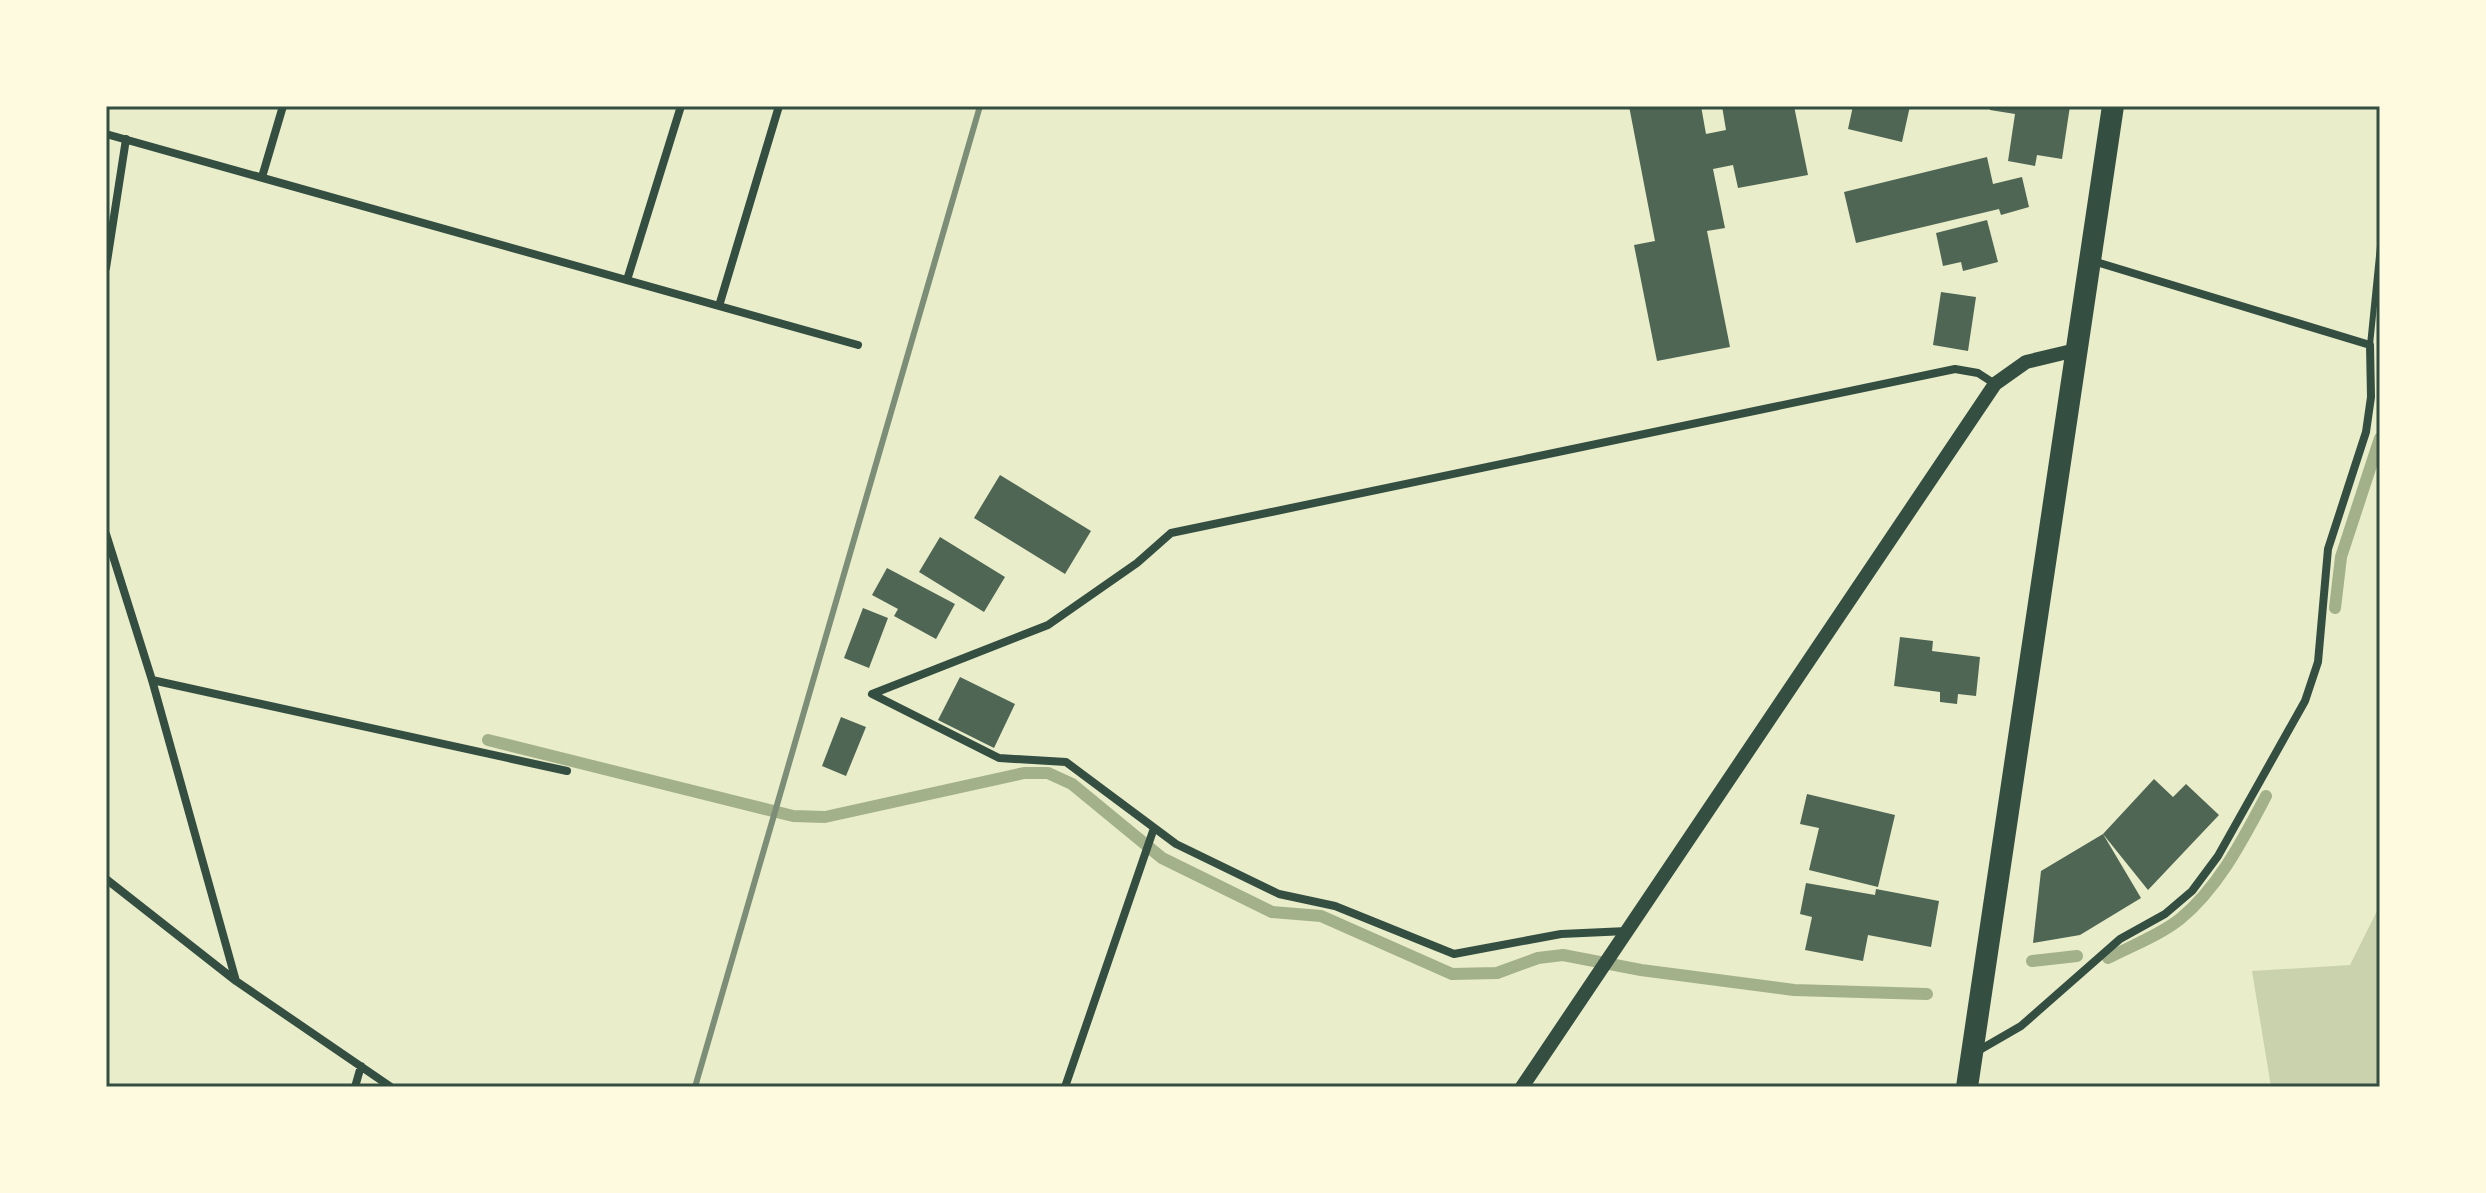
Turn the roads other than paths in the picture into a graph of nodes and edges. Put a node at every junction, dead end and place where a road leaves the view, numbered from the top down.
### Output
1 (283, 106) edge
2 (681, 106) edge
3 (779, 106) edge
4 (2113, 106) edge
5 (106, 134) edge
6 (126, 139) junction
7 (262, 177) junction
8 (2380, 246) edge
9 (2088, 260) junction
10 (106, 268) edge
11 (627, 280) junction
12 (719, 306) junction
13 (858, 345) dead end
14 (2370, 345) junction
15 (2076, 350) junction
16 (1995, 384) junction
17 (106, 534) edge
18 (152, 680) junction
19 (567, 771) dead end
20 (1154, 828) junction
21 (106, 879) edge
22 (1627, 931) junction
23 (236, 981) junction
24 (1972, 1054) junction
25 (361, 1066) junction
26 (355, 1087) edge
27 (391, 1087) edge
28 (1065, 1087) edge
29 (1522, 1087) edge
30 (1967, 1087) edge

1 - 7 street
2 - 11 street
3 - 12 street
4 - 9 highway
5 - 6 street
6 - 7 street
6 - 10 street
7 - 11 street
8 - 14 lane
9 - 14 street
9 - 15 highway
11 - 12 street
12 - 13 street
14 - 24 street
15 - 16 street
15 - 24 highway
16 - 20 street
16 - 22 street
17 - 18 street
18 - 19 street
18 - 23 street
20 - 22 street
20 - 28 street
21 - 23 street
22 - 29 street
23 - 25 street
24 - 30 highway
25 - 26 street
25 - 27 street

